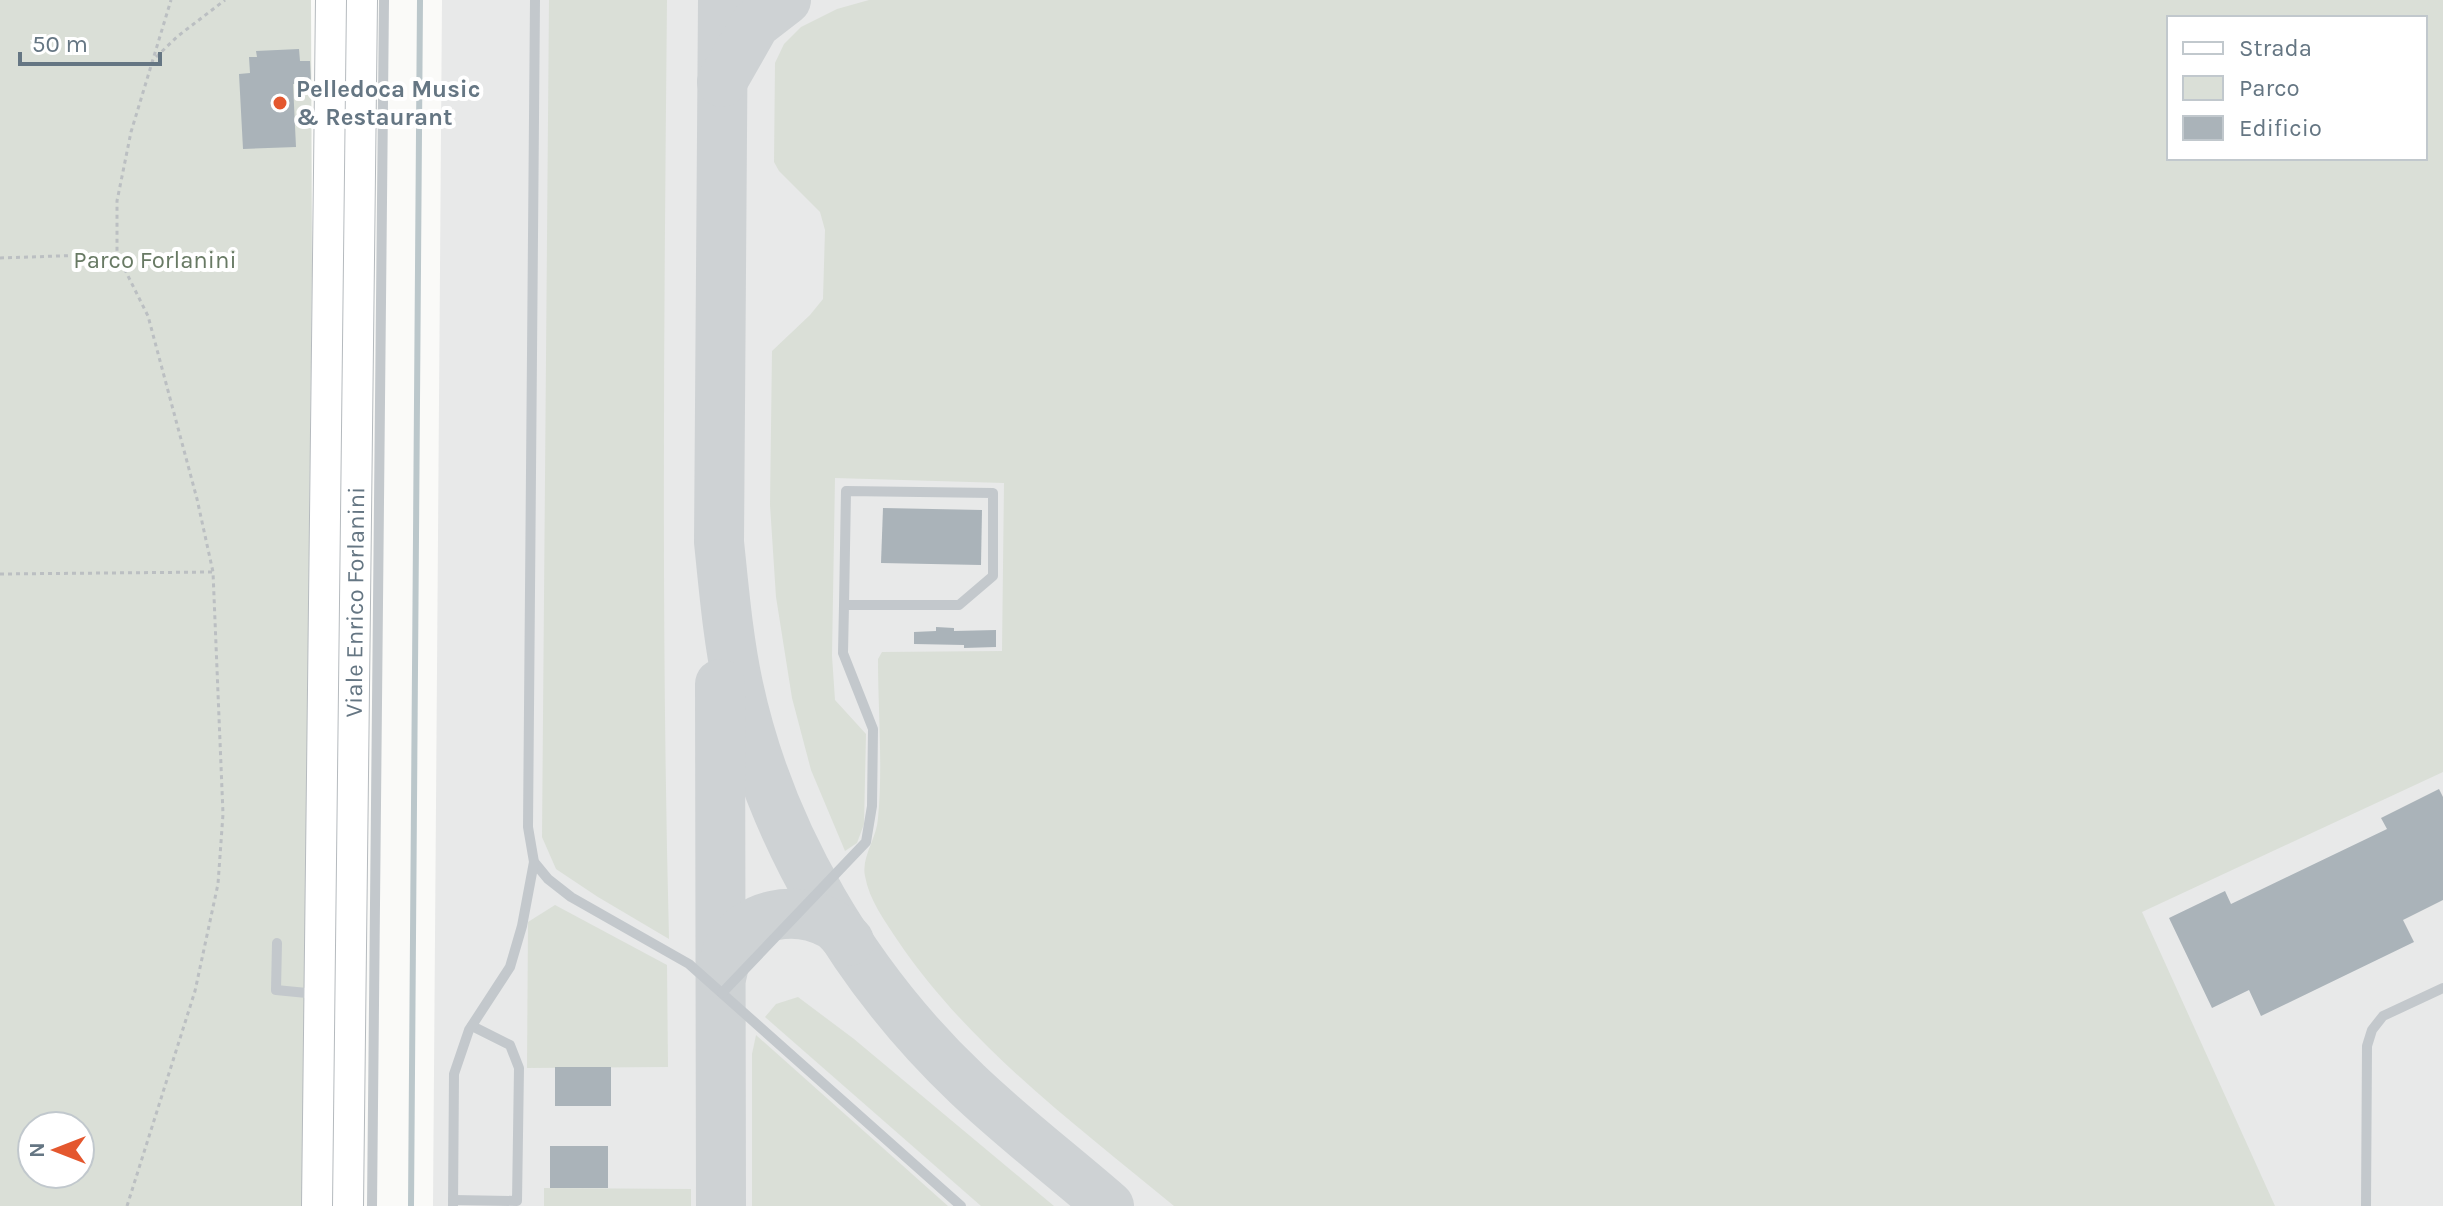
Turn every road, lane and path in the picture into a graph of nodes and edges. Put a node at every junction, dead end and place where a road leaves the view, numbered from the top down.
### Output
1 (171, 0) edge
2 (225, 0) edge
3 (331, 0) edge
4 (362, 0) edge
5 (384, 0) edge
6 (535, 0) edge
7 (153, 60) junction
8 (117, 254) junction
9 (0, 258) edge
10 (213, 572) junction
11 (0, 574) edge
12 (844, 605) junction
13 (534, 862) junction
14 (277, 943) dead end
15 (2443, 988) edge
16 (722, 993) junction
17 (319, 994) junction
18 (472, 1026) junction
19 (453, 1203) edge
20 (127, 1206) edge
21 (317, 1206) edge
22 (348, 1206) edge
23 (372, 1206) edge
24 (961, 1206) edge
25 (2366, 1206) edge

1 - 7 path
2 - 7 path
3 - 17 main road, Viale Enrico Forlanini
4 - 22 main road, Viale Enrico Forlanini
5 - 23 lane
6 - 13 lane
7 - 8 path
8 - 9 path
8 - 10 path
10 - 11 path
10 - 20 path
12 - 12 lane
12 - 16 lane
13 - 16 lane
13 - 18 lane
14 - 17 lane
15 - 25 lane
16 - 24 lane
17 - 21 main road, Viale Enrico Forlanini
18 - 19 lane
18 - 19 lane

